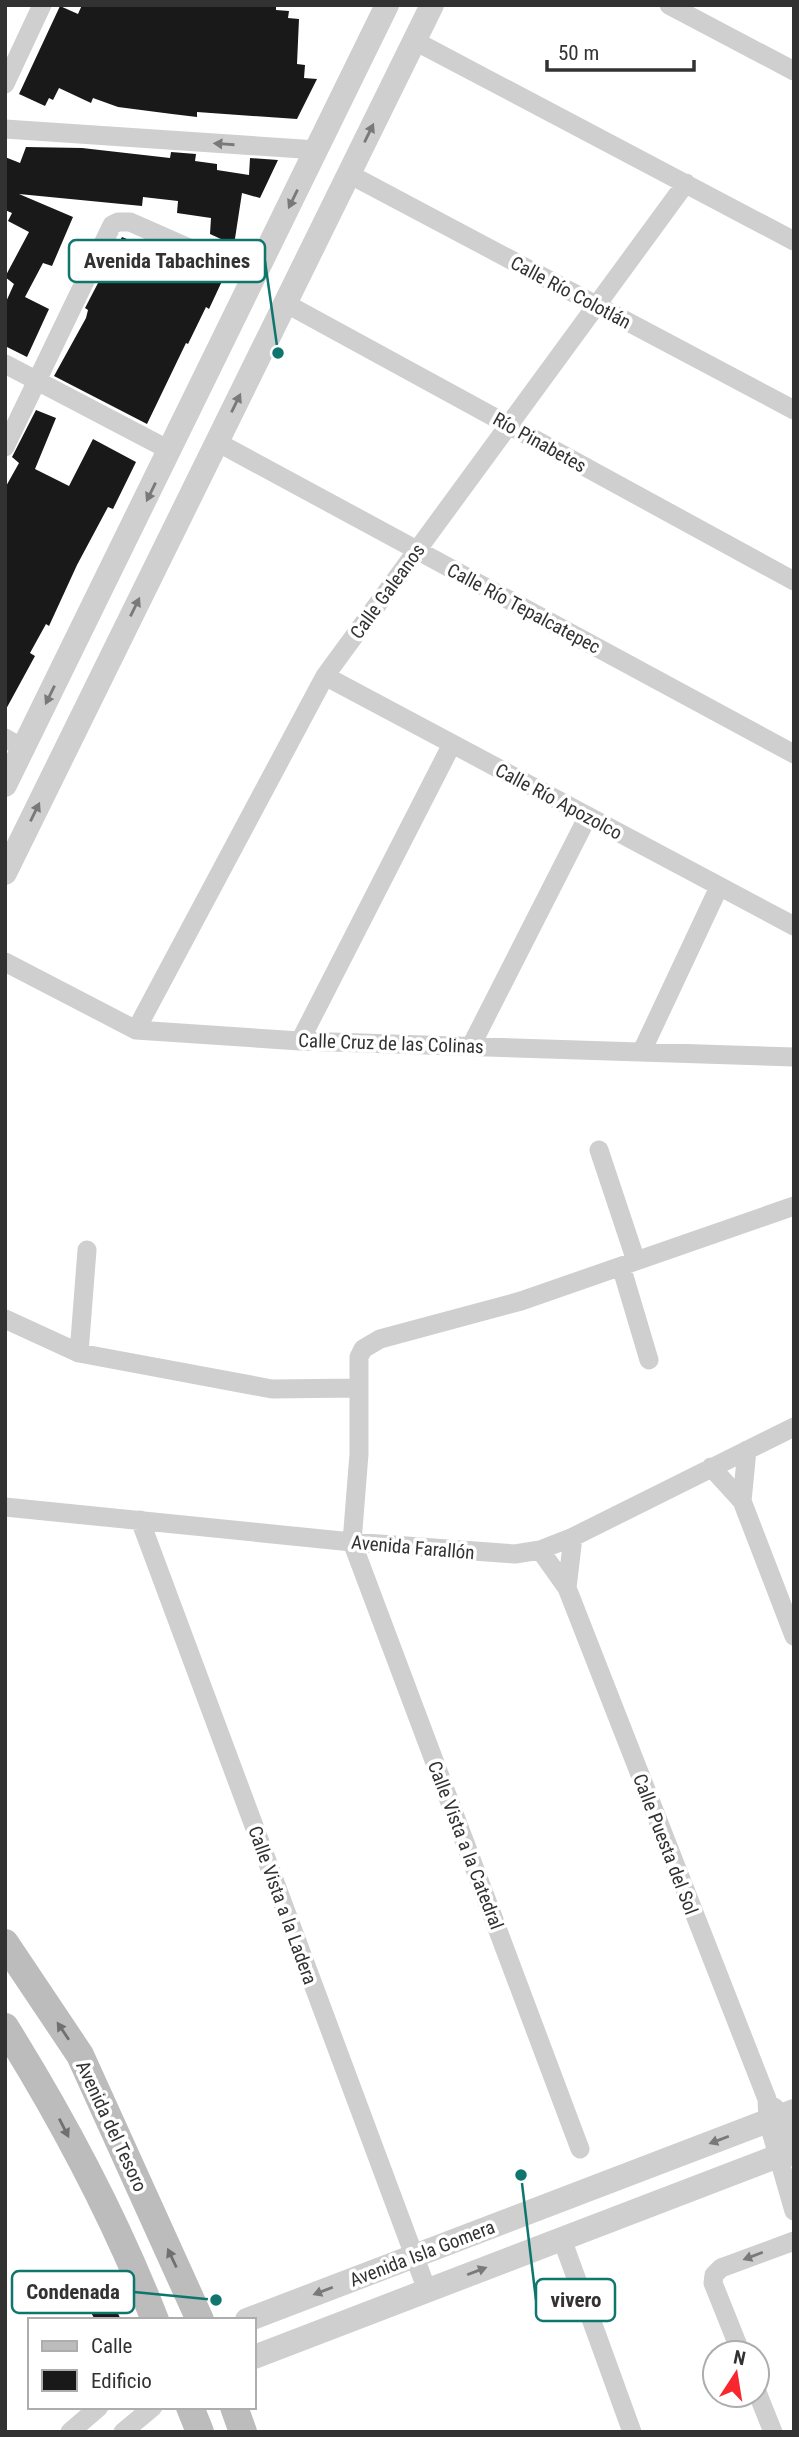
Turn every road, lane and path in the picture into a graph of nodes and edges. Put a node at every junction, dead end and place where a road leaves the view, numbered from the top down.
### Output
1 (42, 5) edge
2 (387, 5) edge
3 (432, 5) edge
4 (669, 5) edge
5 (415, 41) junction
6 (794, 71) edge
7 (5, 84) edge
8 (5, 129) edge
9 (317, 150) junction
10 (349, 174) junction
11 (685, 183) junction
12 (794, 241) edge
13 (255, 277) junction
14 (285, 303) junction
15 (596, 306) junction
16 (5, 364) edge
17 (37, 381) junction
18 (794, 410) edge
19 (509, 425) junction
20 (217, 442) junction
21 (5, 447) edge
22 (171, 451) junction
23 (417, 550) junction
24 (794, 581) edge
25 (325, 676) junction
26 (14, 743) edge
27 (453, 744) junction
28 (794, 754) edge
29 (5, 785) edge
30 (588, 816) junction
31 (5, 873) edge
32 (719, 887) junction
33 (794, 926) edge
34 (5, 962) edge
35 (136, 1030) junction
36 (300, 1041) junction
37 (471, 1046) junction
38 (642, 1051) junction
39 (794, 1057) edge
40 (599, 1150) dead end
41 (794, 1206) edge
42 (87, 1250) dead end
43 (629, 1263) junction
44 (5, 1319) edge
45 (79, 1353) junction
46 (649, 1360) dead end
47 (359, 1388) junction
48 (794, 1427) edge
49 (747, 1450) junction
50 (711, 1467) junction
51 (742, 1501) junction
52 (5, 1507) edge
53 (140, 1520) junction
54 (573, 1537) junction
55 (352, 1542) junction
56 (540, 1550) junction
57 (567, 1588) junction
58 (794, 1636) edge
59 (5, 1943) edge
60 (5, 2027) edge
61 (778, 2112) edge
62 (580, 2149) dead end
63 (789, 2153) edge
64 (794, 2211) edge
65 (562, 2239) junction
66 (794, 2241) edge
67 (414, 2256) junction
68 (427, 2290) junction
69 (154, 2318) edge
70 (200, 2318) edge
71 (252, 2318) edge
72 (735, 2339) edge
73 (256, 2356) edge
74 (97, 2409) edge
75 (151, 2409) edge
76 (191, 2409) edge
77 (235, 2409) edge
78 (764, 2409) edge
79 (70, 2432) edge
80 (123, 2432) edge
81 (200, 2432) edge
82 (243, 2432) edge
83 (632, 2432) edge
84 (773, 2432) edge

1 - 7 street
2 - 9 street
3 - 5 street
4 - 6 street
10 -> 5 street
5 - 11 street
9 -> 8 street
9 -> 13 street
10 - 14 street
10 - 15 street, Calle Río Colotlán
11 - 12 street
11 - 15 street, Calle Galeanos
13 - 17 street
13 - 22 street
14 - 19 street, Río Pinabetes
20 -> 14 street
15 - 18 street, Calle Río Colotlán
15 - 19 street, Calle Galeanos
16 - 17 street
17 - 21 street
17 - 22 street
19 - 23 street, Calle Galeanos
19 - 24 street, Río Pinabetes
20 - 23 street, Calle Río Tepalcatepec
31 -> 20 street
22 -> 26 street
23 - 25 street, Calle Galeanos
23 - 28 street, Calle Río Tepalcatepec
25 - 27 street, Calle Río Apozolco
25 - 35 street, Calle Galeanos
26 - 29 street
27 - 30 street, Calle Río Apozolco
27 - 36 street
30 - 32 street, Calle Río Apozolco
30 - 37 street
32 - 33 street, Calle Río Apozolco
32 - 38 street
34 - 35 street, Calle Cruz de las Colinas
35 - 36 street, Calle Cruz de las Colinas
36 - 37 street, Calle Cruz de las Colinas
37 - 38 street, Calle Cruz de las Colinas
38 - 39 street, Calle Cruz de las Colinas
40 - 43 street
41 - 43 street
42 - 45 street
43 - 46 street
43 - 47 street
44 - 45 street
45 - 47 street
47 - 55 street
48 - 49 street, Avenida Farallón
49 - 50 street, Avenida Farallón
49 - 51 street
50 - 51 street
50 - 54 street, Avenida Farallón
51 - 58 street
52 - 53 street, Avenida Farallón
53 - 55 street, Avenida Farallón
53 - 67 street, Calle Vista a la Ladera
54 - 56 street, Avenida Farallón
54 - 57 street, Calle Puesta del Sol
55 - 56 street, Avenida Farallón
55 - 62 street, Calle Vista a la Catedral
56 - 57 street, Calle Puesta del Sol
57 - 61 street, Calle Puesta del Sol
70 -> 59 main road, Avenida del Tesoro
60 -> 69 main road
61 - 63 street, Calle Puesta del Sol
61 -> 67 street, Avenida Isla Gomera
63 - 64 street, Calle Puesta del Sol
63 - 65 street, Avenida Isla Gomera
68 -> 65 street, Avenida Isla Gomera
65 - 83 street
66 -> 72 street
67 - 68 street, Calle Vista a la Ladera
67 -> 71 street, Avenida Isla Gomera
68 - 73 street, Avenida Isla Gomera
74 - 79 street
75 - 80 street
76 - 81 main road
77 - 82 main road
78 - 84 street

